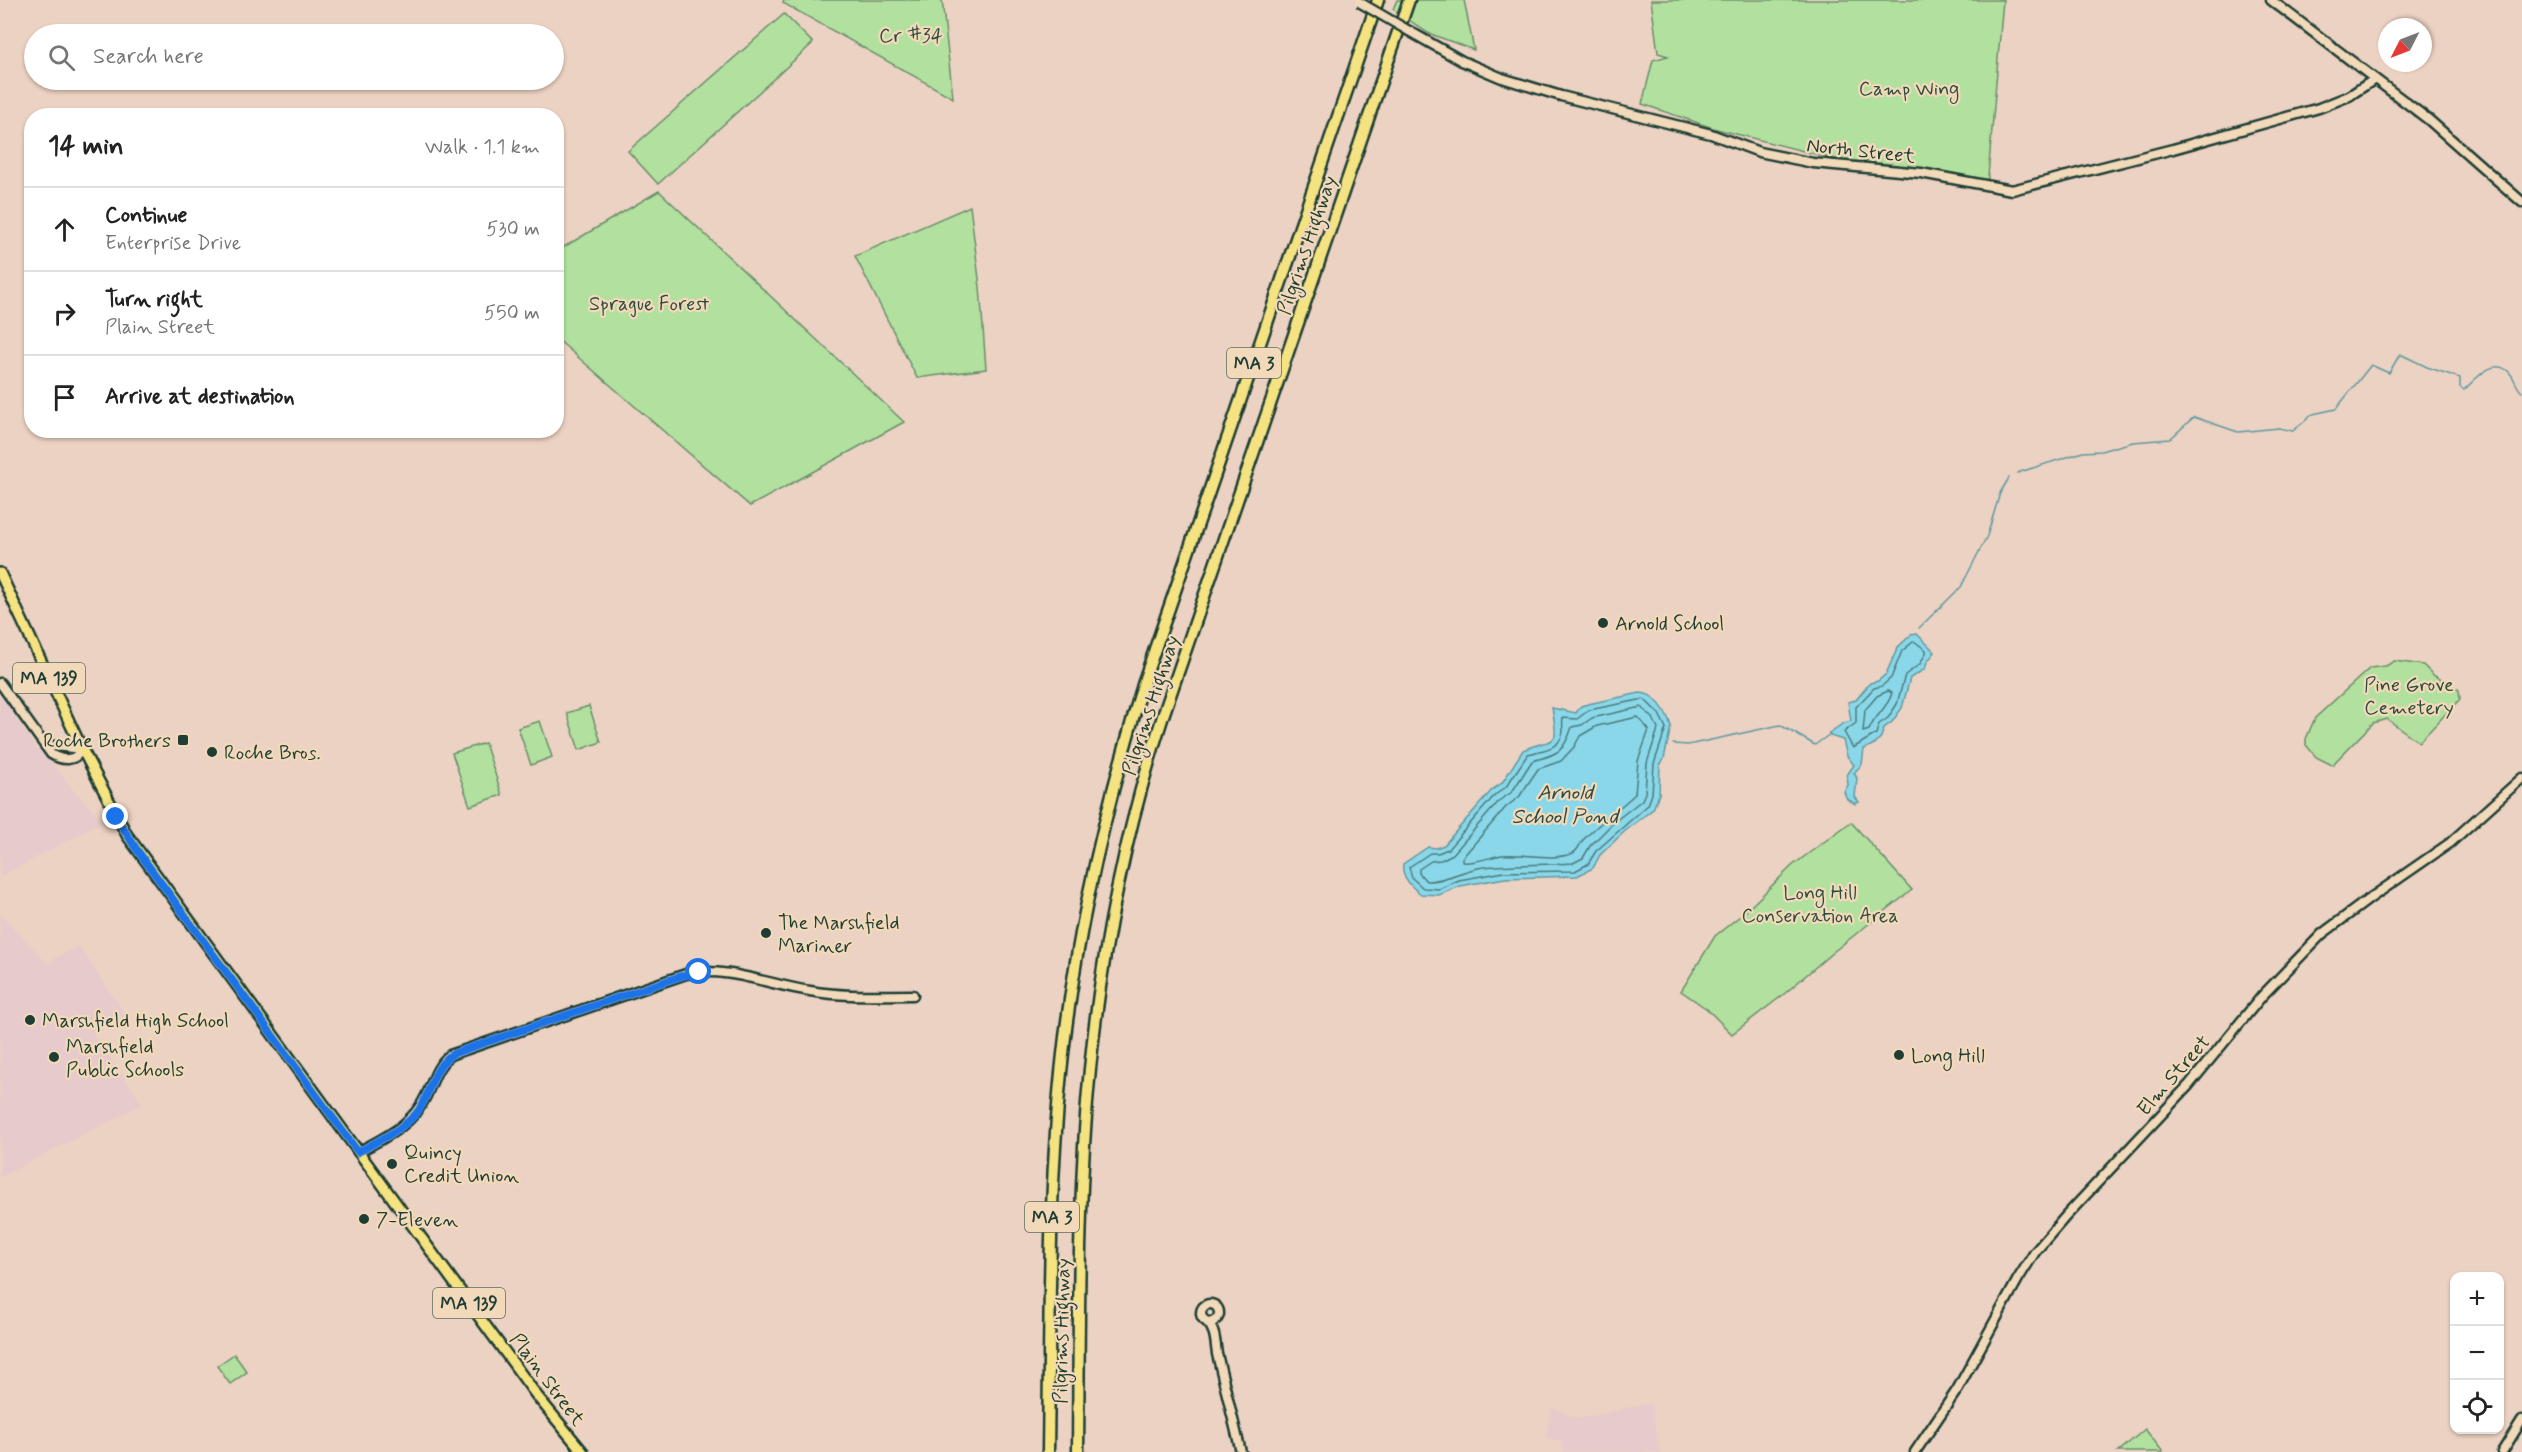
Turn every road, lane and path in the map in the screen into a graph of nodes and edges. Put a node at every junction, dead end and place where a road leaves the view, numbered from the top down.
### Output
1 (1378, 0) edge
2 (1408, 0) edge
3 (2271, 0) edge
4 (1357, 1) edge
5 (2375, 79) junction
6 (2522, 202) edge
7 (0, 573) edge
8 (0, 684) edge
9 (82, 749) junction
10 (2522, 778) edge
11 (913, 995) dead end
12 (358, 1152) junction
13 (1218, 1318) junction
14 (1206, 1321) junction
15 (1215, 1339) junction
16 (2522, 1420) edge
17 (583, 1452) edge
18 (1048, 1452) edge
19 (1078, 1452) edge
20 (1241, 1452) edge
21 (1915, 1452) edge
22 (2502, 1452) edge

1 - 18 highway, Pilgrims Highway / MA 3
2 - 19 highway, Pilgrims Highway / MA 3
3 - 5 street
4 - 5 street, North Street, bridge
5 - 6 street
7 - 9 main road, Plain Street / MA 139
8 - 9 street
9 - 12 main road, Plain Street / MA 139
10 - 21 street, Elm Street
11 - 12 street
12 - 17 main road, Plain Street / MA 139
13 - 14 street
13 - 14 street
13 - 15 street
14 - 15 street
15 - 20 street
16 - 22 street

